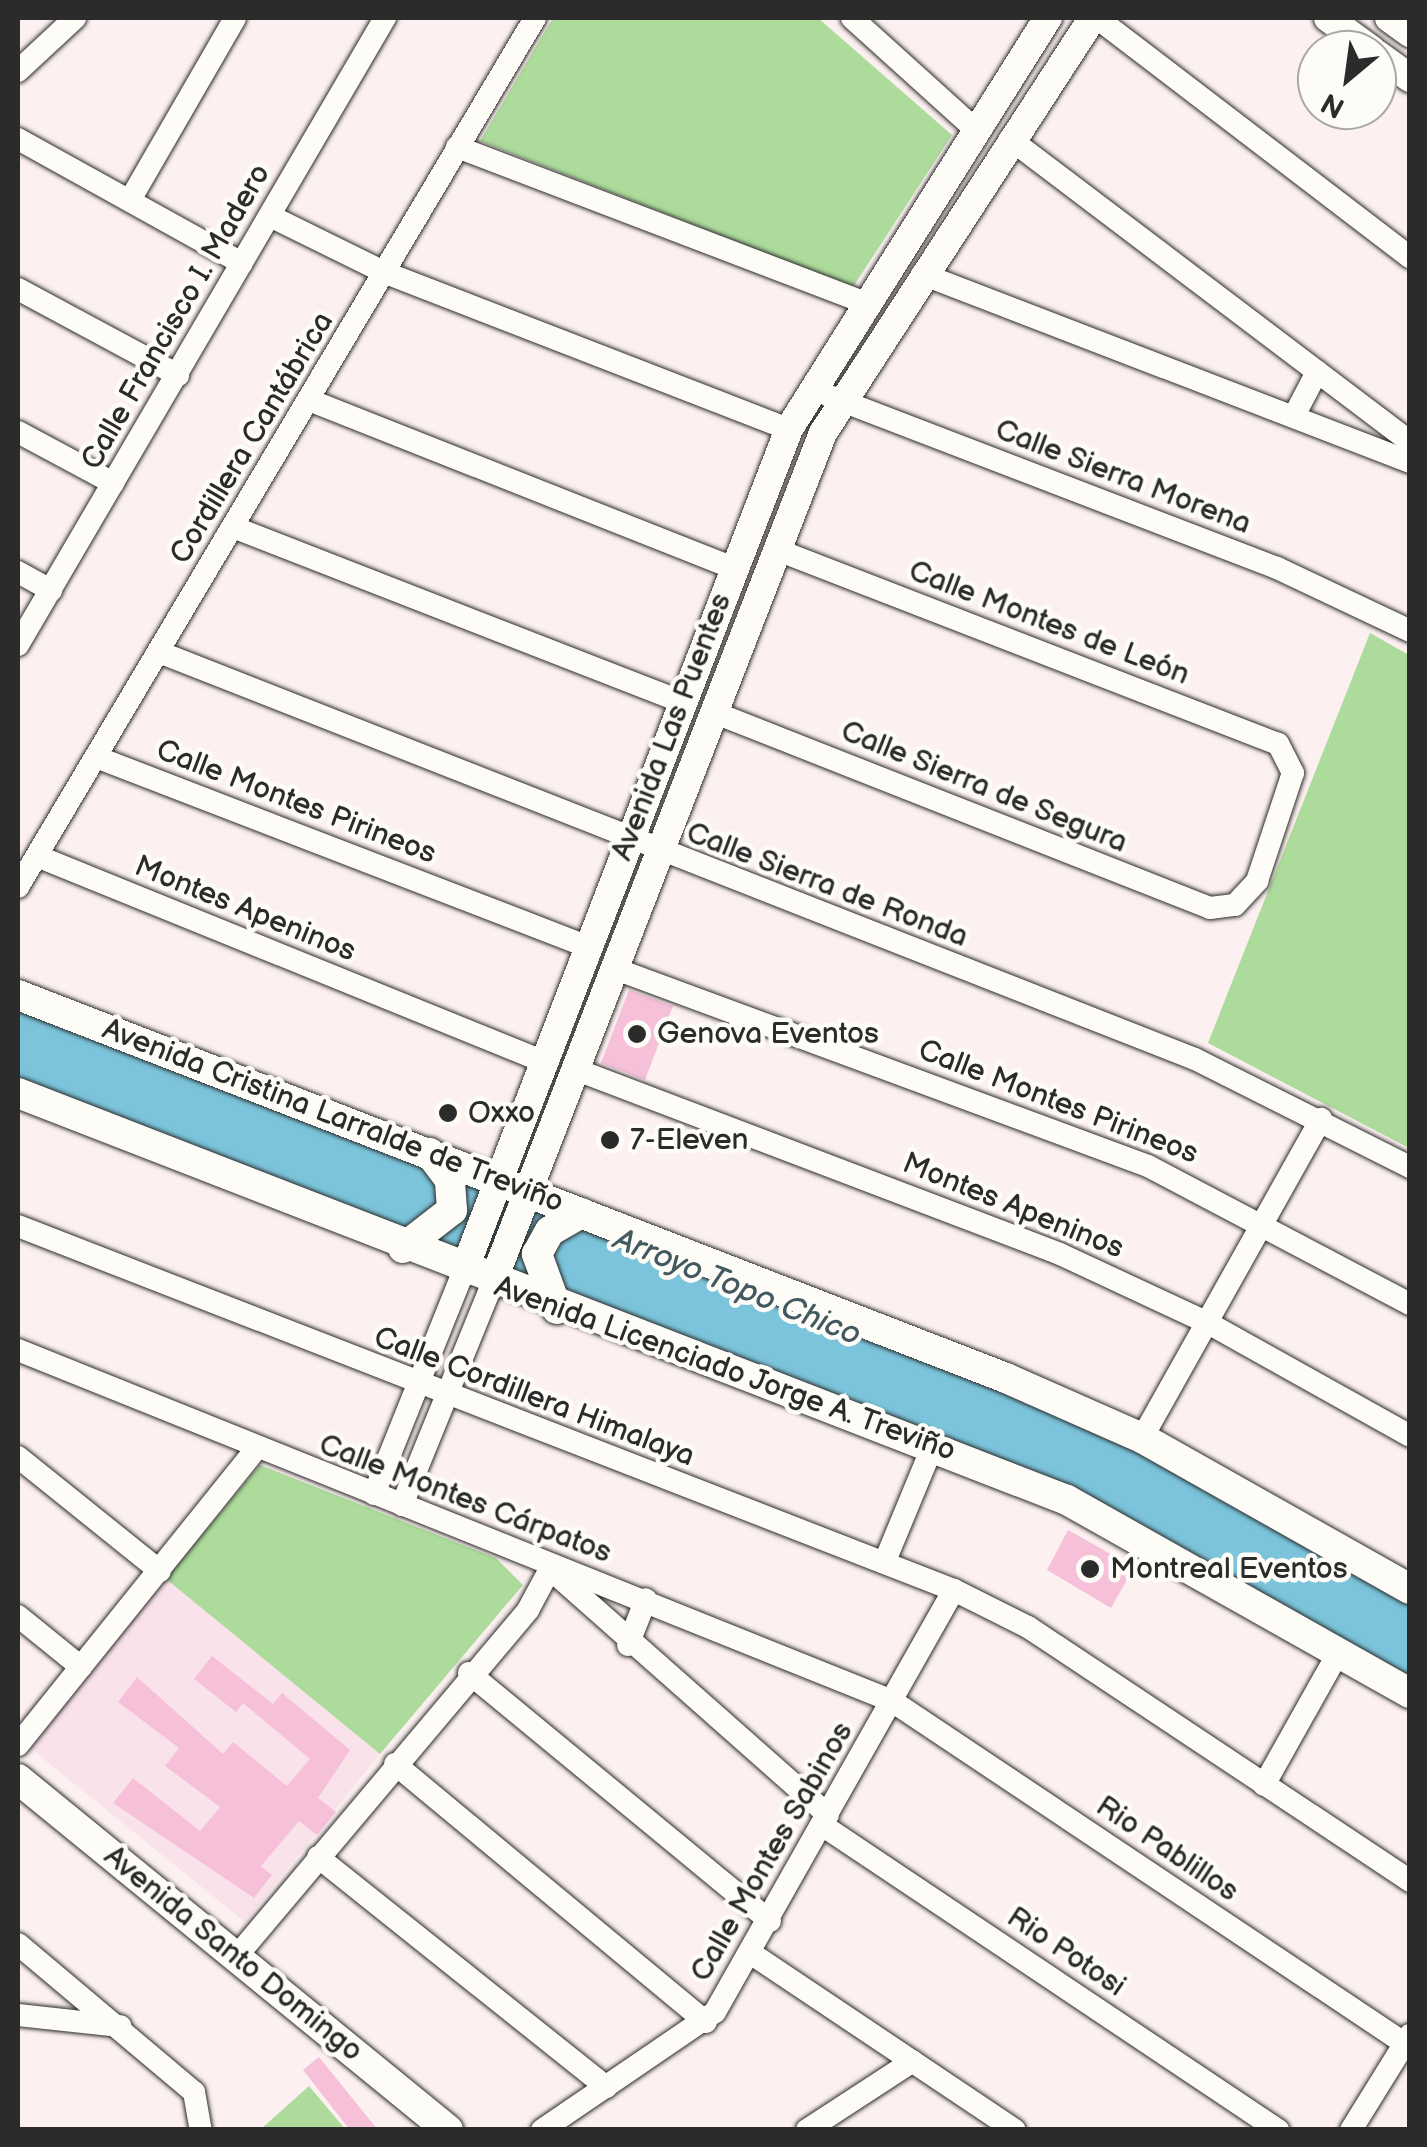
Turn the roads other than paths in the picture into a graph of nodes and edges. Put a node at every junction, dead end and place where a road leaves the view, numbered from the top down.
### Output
1 (76, 18) edge
2 (235, 18) edge
3 (384, 18) edge
4 (534, 18) edge
5 (852, 18) edge
6 (1046, 18) edge
7 (1094, 18) edge
8 (1389, 18) edge
9 (1410, 33) edge
10 (18, 72) edge
11 (975, 129) junction
12 (18, 139) edge
13 (1010, 139) junction
14 (458, 147) junction
15 (130, 200) junction
16 (270, 216) junction
17 (1410, 257) edge
18 (242, 263) junction
19 (386, 273) junction
20 (922, 274) junction
21 (18, 289) edge
22 (865, 302) junction
23 (1317, 372) junction
24 (178, 375) junction
25 (810, 388) junction
26 (309, 400) junction
27 (841, 400) junction
28 (1294, 416) junction
29 (789, 429) junction
30 (18, 432) edge
31 (1410, 442) edge
32 (1410, 462) edge
33 (113, 483) junction
34 (233, 527) junction
35 (775, 549) junction
36 (734, 568) junction
37 (18, 572) edge
38 (51, 590) junction
39 (1410, 630) edge
40 (18, 645) edge
41 (159, 652) junction
42 (682, 702) junction
43 (712, 712) junction
44 (96, 758) junction
45 (628, 841) junction
46 (658, 852) junction
47 (37, 856) junction
48 (18, 887) edge
49 (1235, 905) joint
50 (586, 946) junction
51 (614, 968) junction
52 (18, 981) edge
53 (18, 994) edge
54 (190, 1060) junction
55 (542, 1062) junction
56 (577, 1070) junction
57 (18, 1097) edge
58 (1321, 1119) junction
59 (438, 1162) junction
60 (1410, 1167) edge
61 (496, 1184) junction
62 (527, 1197) junction
63 (574, 1216) junction
64 (1264, 1223) junction
65 (18, 1226) edge
66 (403, 1248) junction
67 (468, 1262) junction
68 (497, 1274) junction
69 (1410, 1304) edge
70 (557, 1309) junction
71 (1208, 1323) junction
72 (18, 1350) edge
73 (416, 1385) junction
74 (446, 1396) junction
75 (1410, 1436) edge
76 (1142, 1438) junction
77 (933, 1445) junction
78 (256, 1449) junction
79 (18, 1458) edge
80 (374, 1494) junction
81 (402, 1505) junction
82 (884, 1561) junction
83 (550, 1569) junction
84 (160, 1572) junction
85 (1410, 1589) edge
86 (954, 1590) junction
87 (646, 1599) junction
88 (18, 1616) edge
89 (628, 1646) junction
90 (1338, 1653) junction
91 (81, 1667) junction
92 (470, 1674) junction
93 (1410, 1693) edge
94 (892, 1701) junction
95 (18, 1745) edge
96 (395, 1764) junction
97 (18, 1779) edge
98 (1264, 1785) junction
99 (825, 1820) junction
100 (318, 1857) junction
101 (1410, 1881) edge
102 (770, 1921) junction
103 (18, 1944) edge
104 (752, 1954) junction
105 (236, 1957) junction
106 (18, 2015) edge
107 (706, 2022) junction
108 (120, 2026) junction
109 (1408, 2042) edge
110 (914, 2060) junction
111 (606, 2087) junction
112 (201, 2130) edge
113 (448, 2130) edge
114 (542, 2130) edge
115 (807, 2130) edge
116 (1015, 2130) edge
117 (1278, 2130) edge
118 (1351, 2130) edge

1 - 10 street
2 - 15 street
3 - 16 street, Calle Francisco I. Madero
4 - 14 street, Cordillera Cantábrica
5 - 11 street
6 - 11 street, Avenida Las Puentes
7 - 13 street, Avenida Las Puentes
7 - 17 street
8 - 9 street
11 - 22 street, Avenida Las Puentes
12 - 15 street
13 - 20 street, Avenida Las Puentes
13 - 23 street
14 - 19 street, Cordillera Cantábrica
14 - 22 street
15 - 18 street
16 - 18 street, Calle Francisco I. Madero
16 - 19 street
18 - 24 street, Calle Francisco I. Madero
19 - 26 street, Cordillera Cantábrica
19 - 29 street
20 - 27 street, Avenida Las Puentes
20 - 28 street
21 - 24 street
22 - 25 street, Avenida Las Puentes
23 - 28 street
23 - 31 street
24 - 33 street, Calle Francisco I. Madero
25 - 27 street, Calle Sierra Morena
25 - 29 street, Avenida Las Puentes
26 - 34 street, Cordillera Cantábrica
26 - 36 street
27 - 35 street, Avenida Las Puentes
27 - 39 street, Calle Sierra Morena
28 - 32 street
29 - 36 street, Avenida Las Puentes
30 - 33 street
33 - 38 street, Calle Francisco I. Madero
34 - 41 street, Cordillera Cantábrica
34 - 42 street
35 - 43 street, Avenida Las Puentes
35 - 49 street, Calle Montes de León
36 - 42 street, Avenida Las Puentes
37 - 38 street
38 - 40 street, Calle Francisco I. Madero
41 - 44 street, Cordillera Cantábrica
41 - 45 street, Calle Sierra de Ronda
42 - 45 street, Avenida Las Puentes
43 - 46 street, Avenida Las Puentes
43 - 49 street, Calle Sierra de Segura
44 - 47 street, Cordillera Cantábrica
44 - 50 street, Calle Montes Pirineos
45 - 46 street, Calle Sierra de Ronda
45 - 50 street, Avenida Las Puentes
46 - 51 street, Avenida Las Puentes
46 - 58 street, Calle Sierra de Ronda
47 - 48 street, Cordillera Cantábrica
47 - 55 street, Montes Apeninos
50 - 55 street, Avenida Las Puentes
51 - 56 street, Avenida Las Puentes
51 - 64 street, Calle Montes Pirineos
52 - 54 street
53 - 54 main road, Avenida Cristina Larralde de Treviño
54 - 59 main road, Avenida Cristina Larralde de Treviño
55 - 61 street, Avenida Las Puentes
56 - 62 street, Avenida Las Puentes
56 - 71 street, Montes Apeninos
57 - 66 main road, Avenida Licenciado Jorge A. Treviño
58 - 60 street, Calle Sierra de Ronda
58 - 64 street
59 - 61 main road, Avenida Cristina Larralde de Treviño
59 - 66 main road
61 - 62 main road, Avenida Cristina Larralde de Treviño
61 - 67 street, Avenida Las Puentes
62 - 63 main road, Avenida Cristina Larralde de Treviño
62 - 68 street, Avenida Las Puentes
63 - 70 main road
63 - 76 main road, Avenida Cristina Larralde de Treviño
64 - 69 street, Calle Montes Pirineos
64 - 71 street
65 - 73 street, Calle Cordillera Himalaya
66 - 67 main road, Avenida Licenciado Jorge A. Treviño
67 - 68 main road, Avenida Licenciado Jorge A. Treviño
67 - 73 street, Avenida Las Puentes
68 - 70 main road, Avenida Licenciado Jorge A. Treviño
68 - 74 street, Avenida Las Puentes
70 - 77 main road, Avenida Licenciado Jorge A. Treviño
71 - 75 street, Montes Apeninos
71 - 76 street
72 - 78 street, Calle Montes Cárpatos
73 - 74 street, Calle Cordillera Himalaya
73 - 80 street, Avenida Las Puentes
74 - 81 street, Avenida Las Puentes
74 - 82 street, Calle Cordillera Himalaya
76 - 85 main road, Avenida Cristina Larralde de Treviño
77 - 82 street
77 - 90 main road, Avenida Licenciado Jorge A. Treviño
78 - 80 street, Calle Montes Cárpatos
78 - 84 street
79 - 84 street
80 - 81 street, Calle Montes Cárpatos
81 - 83 street, Calle Montes Cárpatos
82 - 86 street, Calle Cordillera Himalaya
83 - 87 street, Calle Montes Cárpatos
83 - 89 street, Rio Potosi
83 - 92 street
84 - 91 street
86 - 94 street, Calle Montes Sabinos
86 - 98 street, Calle Cordillera Himalaya
87 - 89 street
87 - 94 street, Calle Montes Cárpatos
88 - 91 street
89 - 99 street, Rio Potosi
90 - 93 main road, Avenida Licenciado Jorge A. Treviño
90 - 98 street
91 - 95 street
92 - 96 street
92 - 102 street
94 - 99 street, Calle Montes Sabinos
94 - 109 street, Rio Pablillos
96 - 100 street
96 - 107 street
97 - 105 main road, Avenida Santo Domingo
98 - 101 street, Calle Cordillera Himalaya
99 - 102 street, Calle Montes Sabinos
99 - 117 street, Rio Potosi
100 - 105 street
100 - 111 street
102 - 104 street, Calle Montes Sabinos
103 - 108 street
104 - 107 street, Calle Montes Sabinos
104 - 110 street
105 - 113 main road, Avenida Santo Domingo
106 - 108 street
107 - 111 street, Calle Montes Sabinos
108 - 112 street
109 - 118 street
110 - 115 street
110 - 116 street
111 - 114 street, Calle Montes Sabinos

